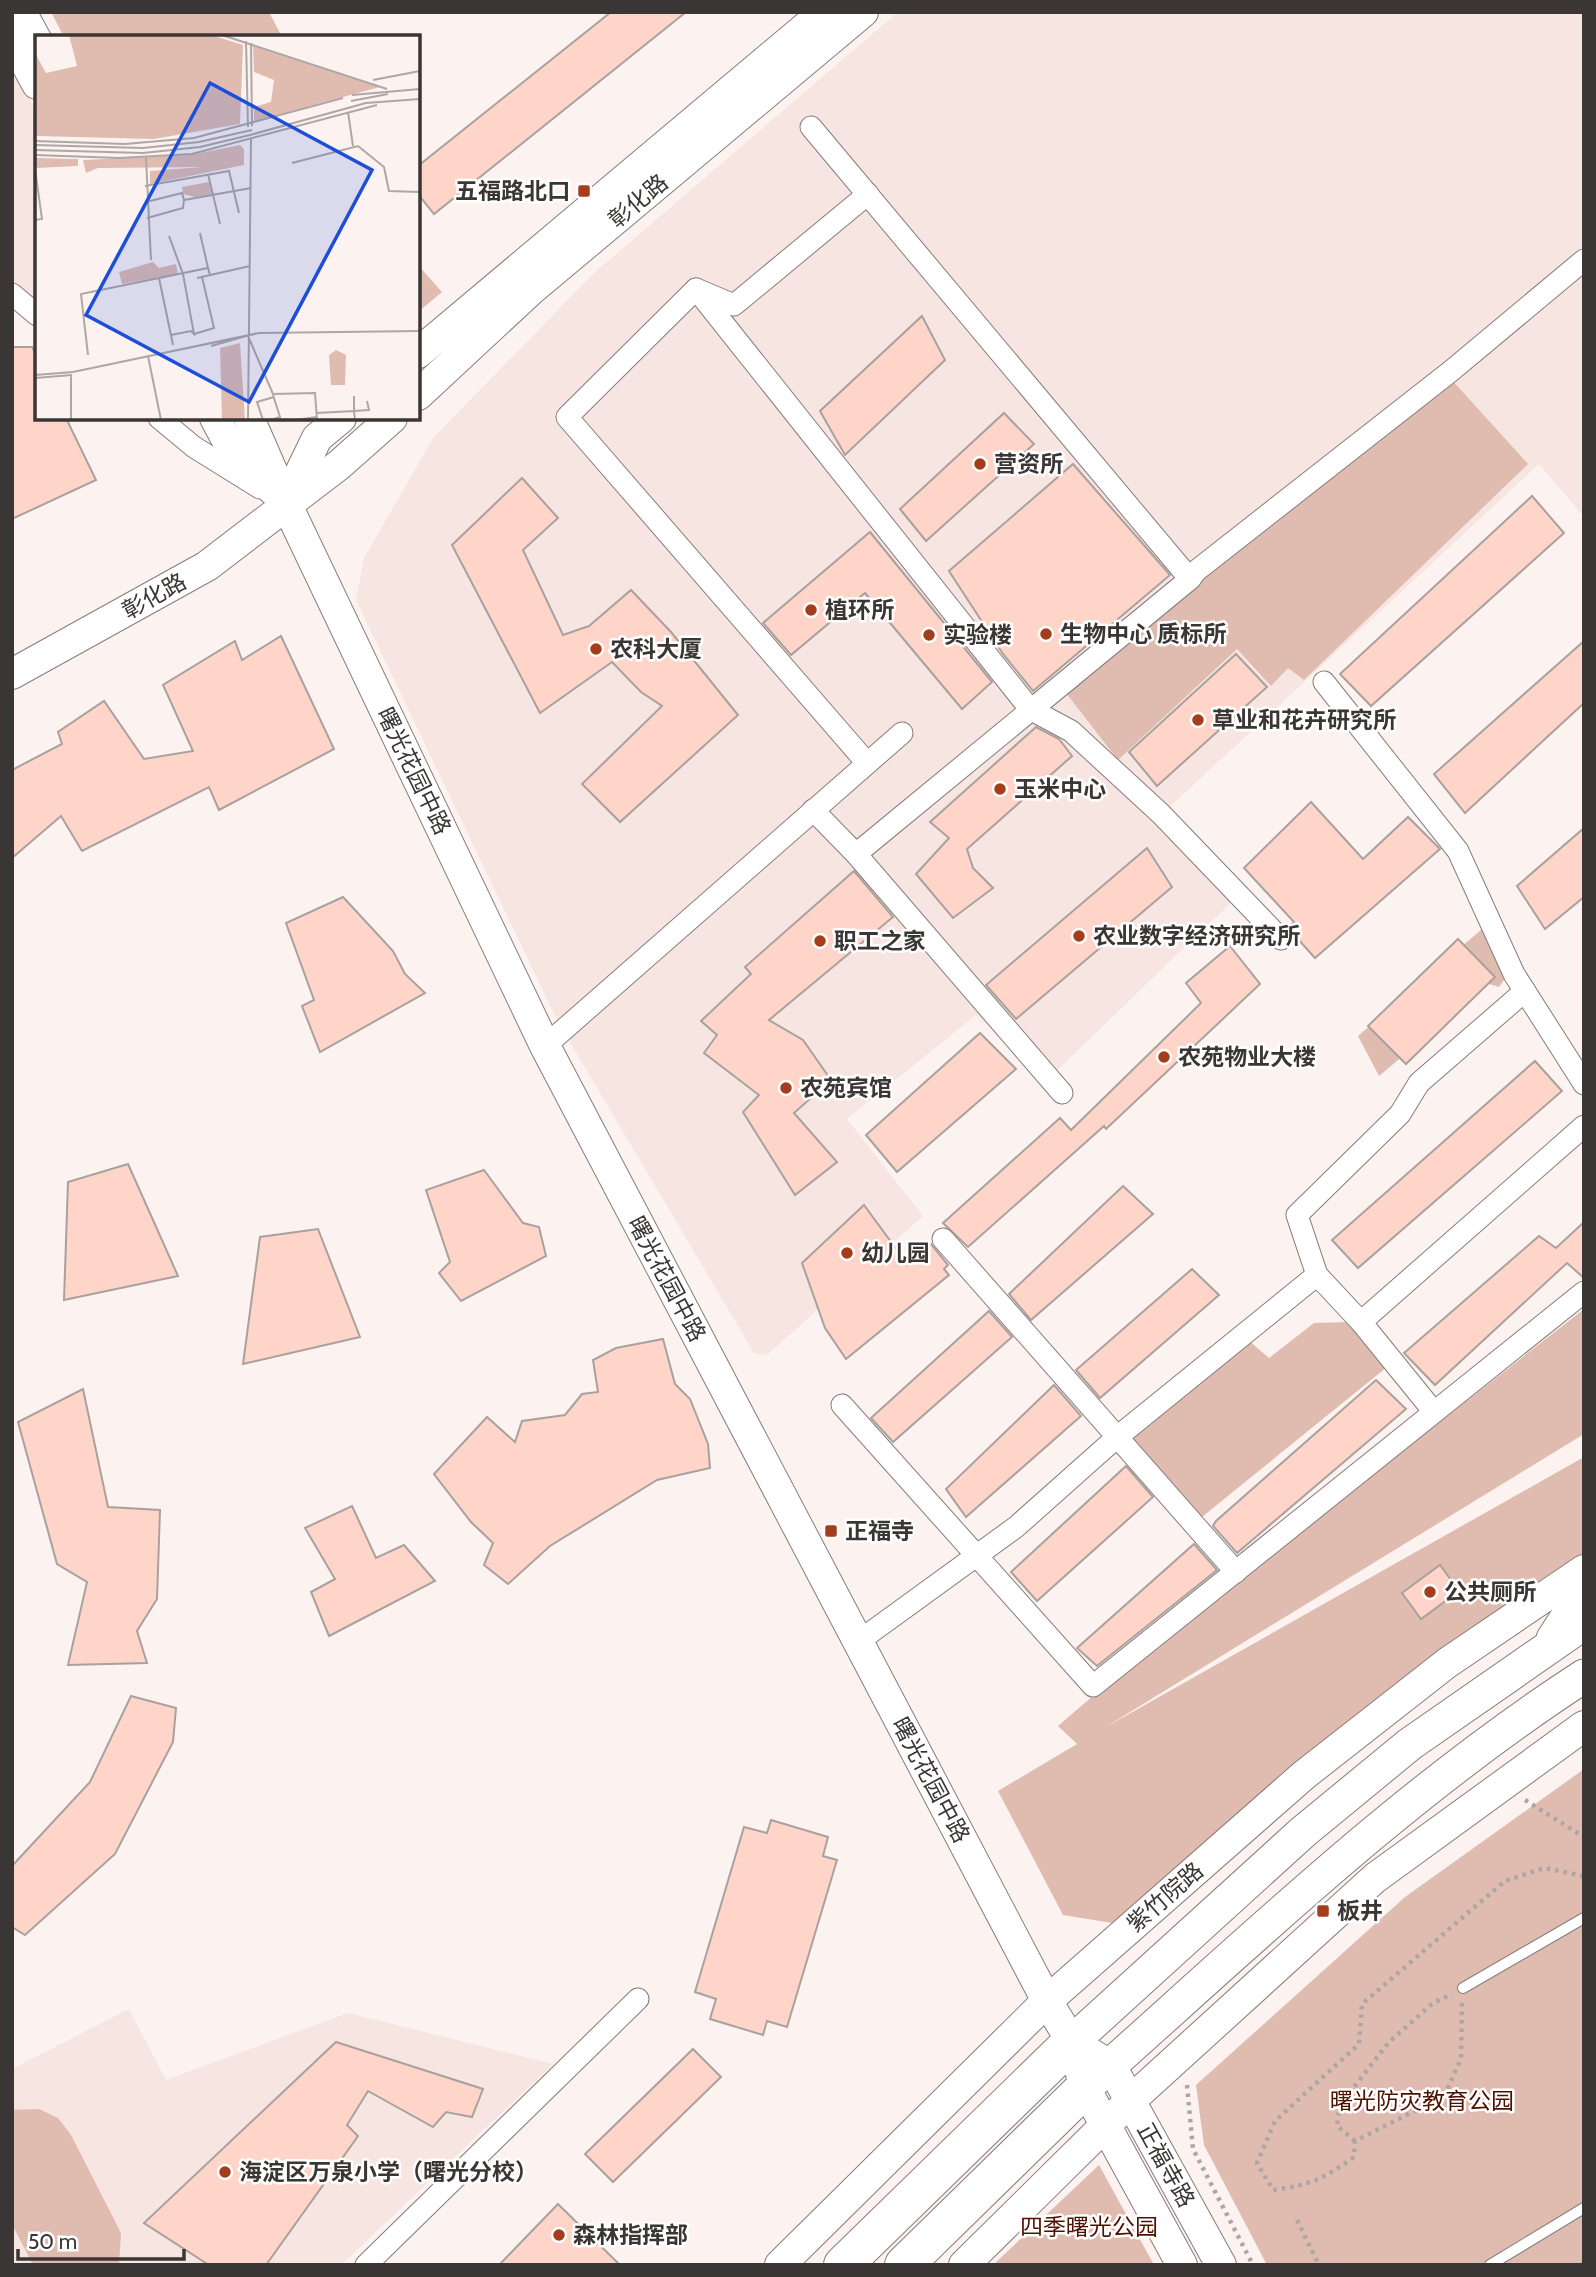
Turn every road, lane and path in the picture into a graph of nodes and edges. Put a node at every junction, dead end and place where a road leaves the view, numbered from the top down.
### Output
1 (21, 12) edge
2 (824, 12) edge
3 (863, 12) edge
4 (35, 37) edge
5 (12, 38) edge
6 (35, 80) edge
7 (811, 127) dead end
8 (868, 194) junction
9 (1584, 260) edge
10 (696, 289) junction
11 (12, 295) edge
12 (35, 313) edge
13 (420, 351) edge
14 (420, 393) edge
15 (161, 420) edge
16 (216, 420) edge
17 (250, 420) edge
18 (339, 420) edge
19 (390, 420) edge
20 (285, 503) junction
21 (1190, 579) junction
22 (12, 674) edge
23 (1324, 682) dead end
24 (1030, 709) junction
25 (901, 733) dead end
26 (867, 763) junction
27 (813, 810) junction
28 (856, 854) junction
29 (1281, 939) dead end
30 (1525, 991) junction
31 (545, 1046) junction
32 (1584, 1084) edge
33 (1062, 1093) dead end
34 (1584, 1126) edge
35 (943, 1239) dead end
36 (1317, 1275) junction
37 (1584, 1292) edge
38 (1361, 1322) junction
39 (842, 1405) dead end
40 (1434, 1412) junction
41 (1116, 1438) junction
42 (975, 1557) junction
43 (1584, 1570) edge
44 (1236, 1572) junction
45 (1584, 1591) edge
46 (1584, 1623) edge
47 (859, 1642) junction
48 (1549, 1646) junction
49 (1581, 1678) edge
50 (1584, 1726) edge
51 (1521, 1797) dead end
52 (1584, 1837) edge
53 (1584, 1876) edge
54 (1584, 1918) edge
55 (1463, 1988) junction
56 (638, 1999) dead end
57 (1047, 2001) junction
58 (1072, 2042) junction
59 (1098, 2077) junction
60 (1186, 2077) dead end
61 (1130, 2101) junction
62 (1106, 2126) junction
63 (1355, 2141) junction
64 (1584, 2208) edge
65 (1297, 2220) dead end
66 (366, 2265) edge
67 (779, 2265) edge
68 (844, 2265) edge
69 (904, 2265) edge
70 (964, 2265) edge
71 (1181, 2265) edge
72 (1221, 2265) edge
73 (1254, 2265) edge
74 (1319, 2265) edge
75 (1490, 2265) edge

1 - 4 street
2 - 13 street, 彰化路
3 - 14 street, 彰化路
5 - 6 street
7 - 8 street
8 - 10 street
8 - 21 street
9 - 21 street
10 - 24 street
10 - 26 street
11 - 12 street
15 - 20 street
16 - 20 street
17 - 20 street, 曙光花园中路
18 - 20 street, 彰化路
19 - 20 street, 彰化路
20 - 22 street, 彰化路
20 - 31 street, 曙光花园中路
21 - 24 street
23 - 30 street
24 - 28 street
24 - 29 street
25 - 26 street
26 - 27 street
27 - 28 street
27 - 31 street
28 - 33 street
30 - 32 street
30 - 36 street
31 - 47 street, 曙光花园中路
34 - 38 street
35 - 41 street
36 - 38 street
36 - 41 street
37 - 40 street
38 - 40 street
39 - 42 street
40 - 44 street
41 - 42 street
41 - 44 street
42 - 44 street
42 - 47 street
43 - 57 street, 紫竹院路
45 - 48 main road
46 - 48 main road, 紫竹院路
47 - 57 street, 曙光花园中路
48 - 58 main road, 紫竹院路
49 - 59 main road
50 - 61 street
51 - 52 path
53 - 63 path
54 - 55 lane
55 - 63 path
55 - 63 path
56 - 66 street
57 - 58 street, 曙光花园中路
57 - 67 street, 紫竹院路
58 - 59 street, 曙光花园中路
58 - 68 highway, 紫竹院路
59 - 61 street, 正福寺路
59 - 62 street, 正福寺路
59 - 69 highway
60 - 73 path
61 - 62 street
61 - 72 street, 正福寺路
62 - 70 street
62 - 71 street, 正福寺路
64 - 75 lane
65 - 74 path

